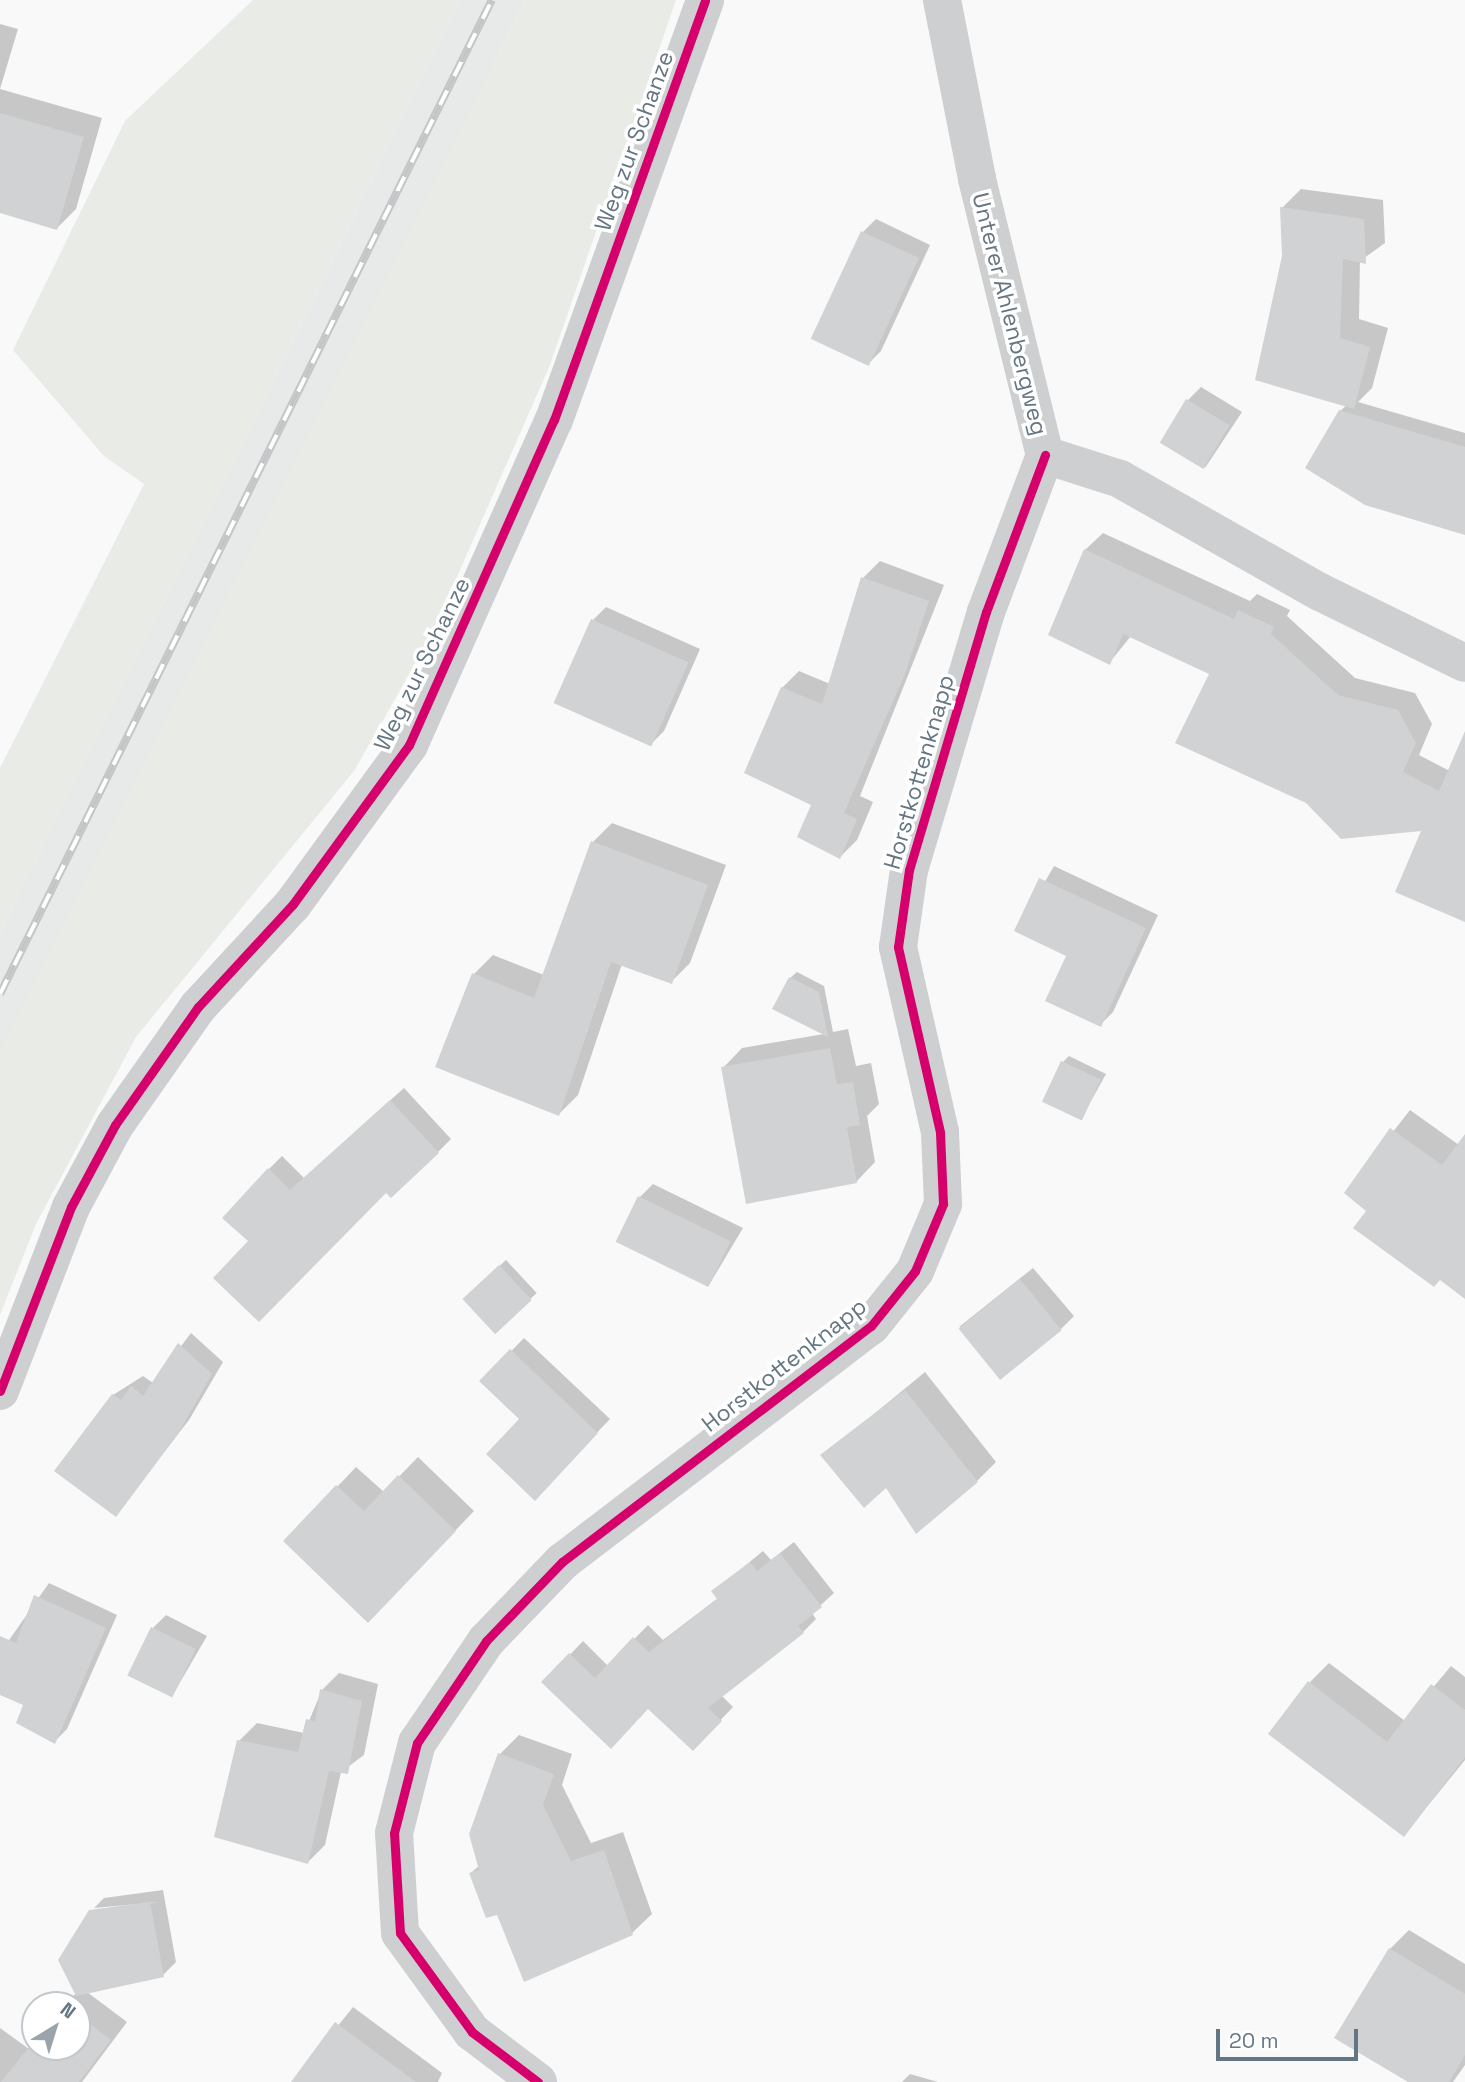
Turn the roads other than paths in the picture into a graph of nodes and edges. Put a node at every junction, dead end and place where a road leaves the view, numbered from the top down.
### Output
1 (705, 0) edge
2 (942, 0) edge
3 (1045, 455) junction
4 (1465, 663) edge
5 (0, 1391) edge
6 (538, 2082) edge

1 - 5 street, Weg zur Schanze
2 - 3 street, Unterer Ahlenbergweg
3 - 4 street, Unterer Ahlenbergweg
3 - 6 street, Horstkottenknapp

